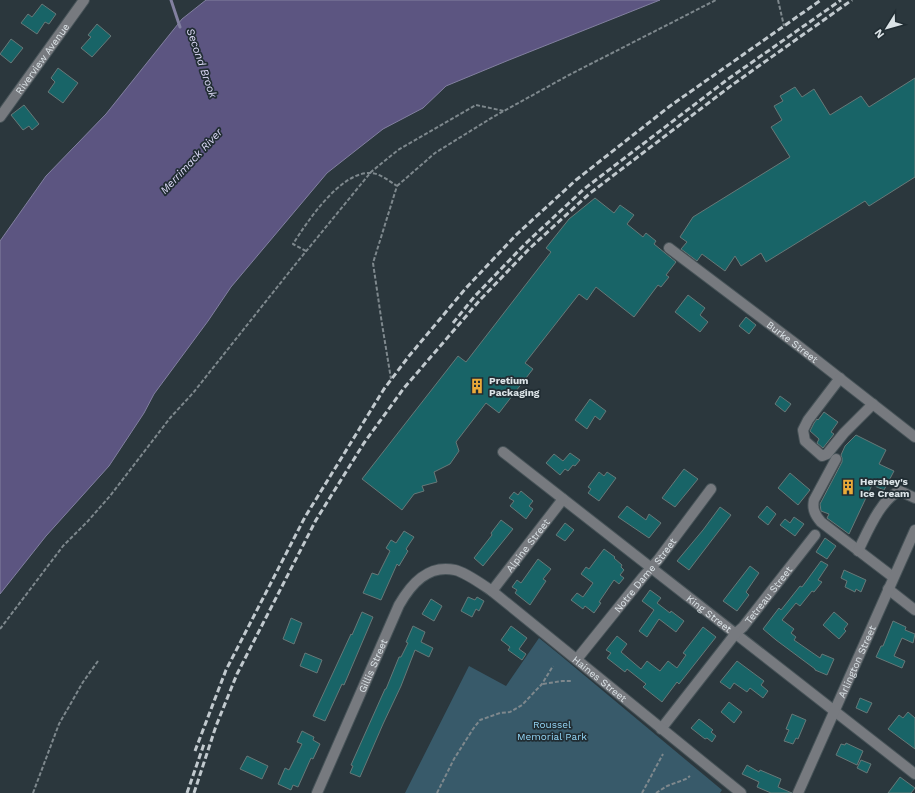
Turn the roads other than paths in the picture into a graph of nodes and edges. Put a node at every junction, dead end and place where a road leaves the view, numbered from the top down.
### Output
1 (84, 0) edge
2 (0, 117) edge
3 (669, 248) dead end
4 (840, 378) junction
5 (873, 404) junction
6 (915, 437) edge
7 (503, 452) dead end
8 (836, 459) dead end
9 (712, 489) dead end
10 (915, 498) edge
11 (563, 499) junction
12 (915, 530) edge
13 (815, 535) dead end
14 (858, 551) junction
15 (651, 568) junction
16 (455, 570) joint
17 (894, 577) junction
18 (888, 589) junction
19 (492, 592) junction
20 (915, 610) edge
21 (736, 633) junction
22 (577, 659) junction
23 (834, 710) junction
24 (661, 729) junction
25 (915, 774) edge
26 (317, 793) edge
27 (741, 793) edge
28 (798, 793) edge

1 - 2 street, Riverview Avenue
3 - 4 street, Burke Street
4 - 5 street, Burke Street
4 - 5 street
5 - 6 street, Burke Street
7 - 11 street, King Street
8 - 14 street
9 - 15 street, Notre Dame Street
10 - 14 street
11 - 15 street, King Street
11 - 19 street, Alpine Street
12 - 17 street, Arlington Street
13 - 21 street, Tetreau Street
14 - 17 street
15 - 21 street, King Street
15 - 22 street, Notre Dame Street
16 - 19 street, Haines Street
16 - 26 street, Gillis Street
17 - 18 street, Arlington Street
18 - 20 street
18 - 23 street, Arlington Street
19 - 22 street, Haines Street
21 - 23 street, King Street
21 - 24 street, Tetreau Street
22 - 24 street, Haines Street
23 - 25 street, King Street
23 - 28 street, Arlington Street
24 - 27 street, Haines Street

